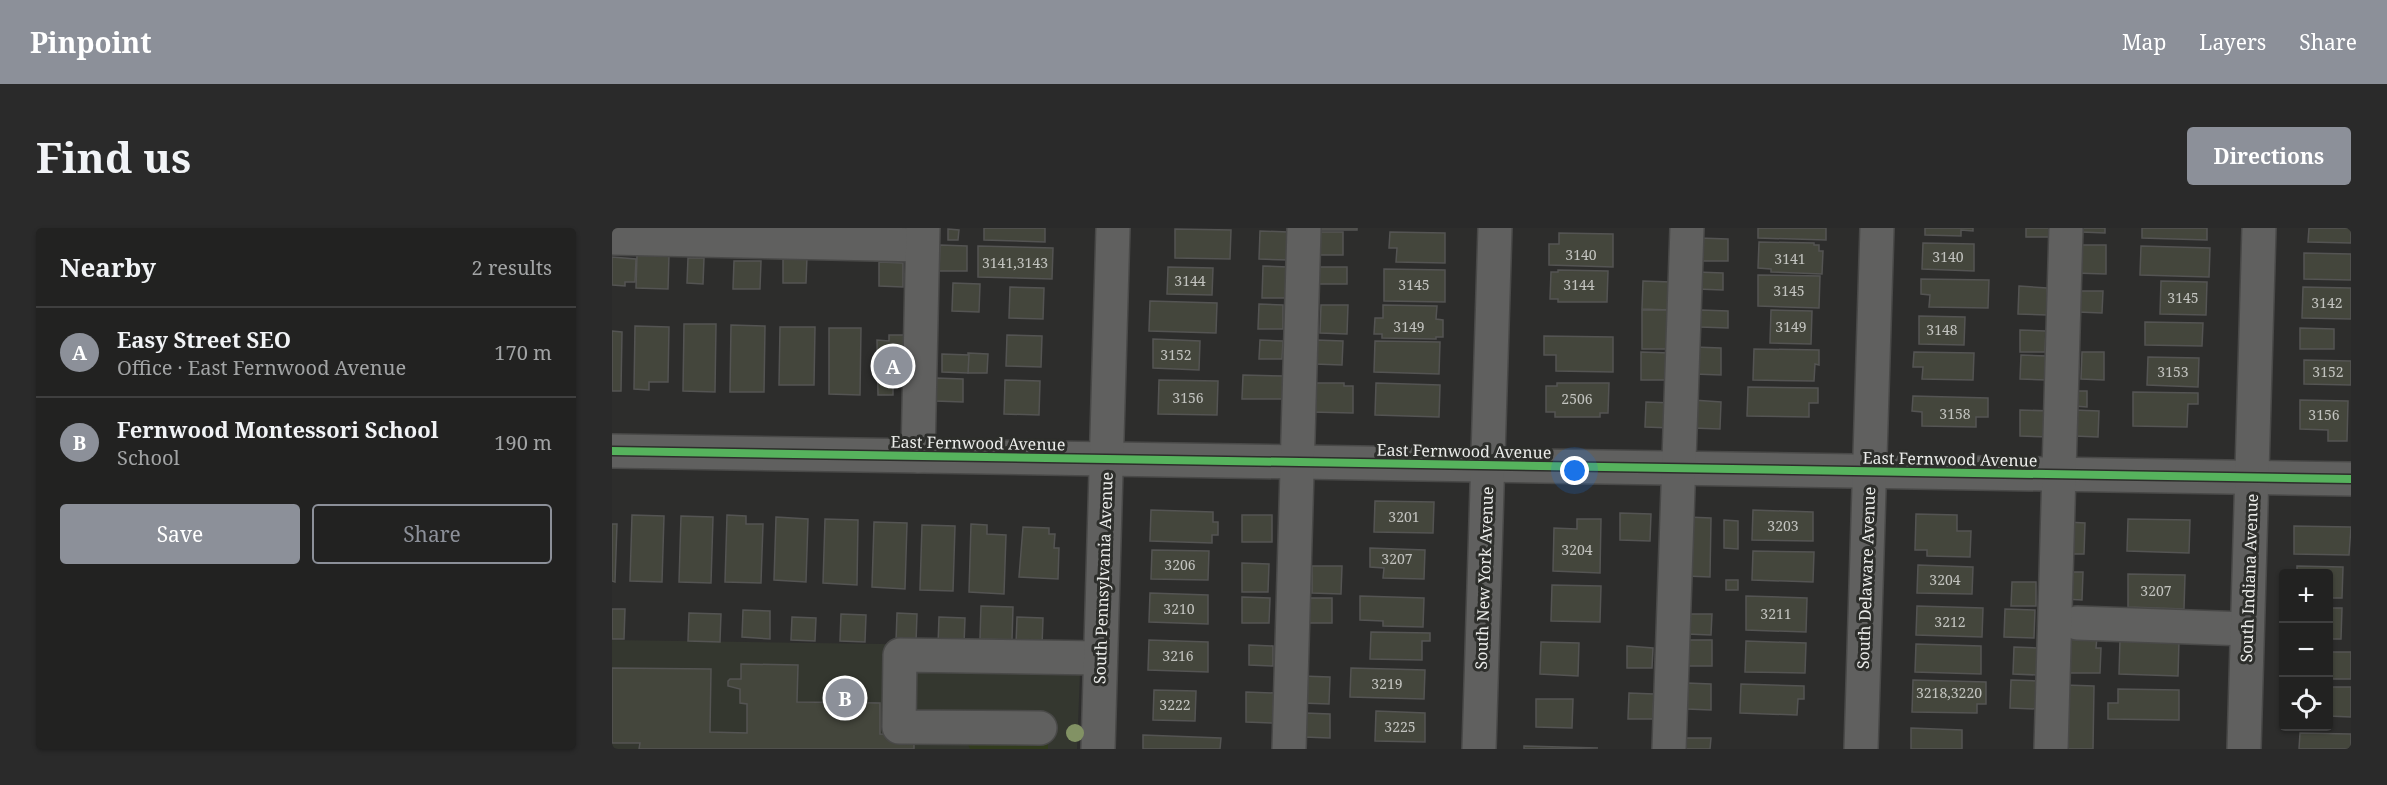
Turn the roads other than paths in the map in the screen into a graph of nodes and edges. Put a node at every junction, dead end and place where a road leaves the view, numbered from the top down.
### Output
1 (1113, 228) edge
2 (1304, 228) edge
3 (1495, 228) edge
4 (1687, 228) edge
5 (1877, 228) edge
6 (2067, 228) edge
7 (2259, 228) edge
8 (923, 237) edge
9 (612, 238) edge
10 (612, 451) edge
11 (918, 456) junction
12 (1106, 459) junction
13 (1297, 462) junction
14 (1488, 465) junction
15 (1678, 468) junction
16 (1870, 471) junction
17 (2059, 474) junction
18 (2252, 477) junction
19 (2351, 479) edge
20 (2077, 623) dead end
21 (2247, 629) junction
22 (1100, 658) junction
23 (1040, 728) dead end
24 (1098, 749) edge
25 (1289, 749) edge
26 (1479, 749) edge
27 (1669, 749) edge
28 (1861, 749) edge
29 (2051, 749) edge
30 (2244, 749) edge

1 - 12 street, South Pennsylvania Avenue
2 - 13 street
3 - 14 street, South New York Avenue
4 - 15 street
5 - 16 street, South Delaware Avenue
6 - 17 street
7 - 18 street, South Indiana Avenue
8 - 9 street
8 - 11 street
10 - 11 street, East Fernwood Avenue
11 - 12 street, East Fernwood Avenue
12 - 13 street, East Fernwood Avenue
12 - 22 street, South Pennsylvania Avenue
13 - 14 street, East Fernwood Avenue
13 - 25 street
14 - 15 street, East Fernwood Avenue
14 - 26 street, South New York Avenue
15 - 16 street, East Fernwood Avenue
15 - 27 street
16 - 17 street, East Fernwood Avenue
16 - 28 street, South Delaware Avenue
17 - 18 street, East Fernwood Avenue
17 - 29 street
18 - 19 street, East Fernwood Avenue
18 - 21 street, South Indiana Avenue
20 - 21 street
21 - 30 street, South Indiana Avenue
22 - 23 street
22 - 24 street, South Pennsylvania Avenue

